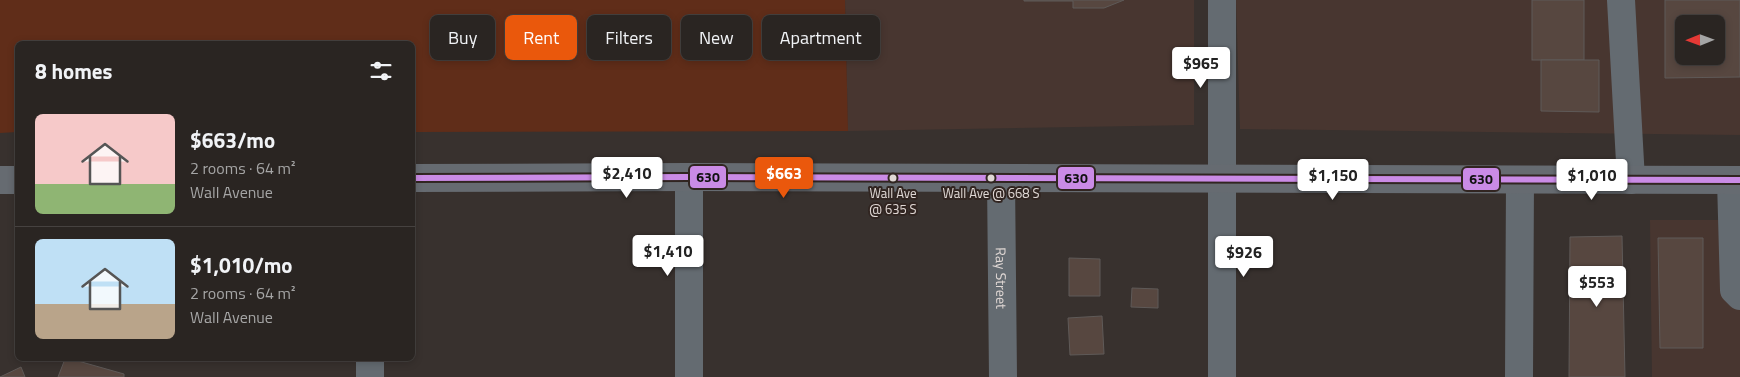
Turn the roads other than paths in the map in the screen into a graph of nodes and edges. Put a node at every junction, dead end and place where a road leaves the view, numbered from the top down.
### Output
1 (1222, 0) edge
2 (1622, 0) edge
3 (689, 177) junction
4 (415, 178) edge
5 (1001, 178) junction
6 (1222, 178) junction
7 (0, 180) edge
8 (15, 180) edge
9 (1520, 180) junction
10 (1631, 180) junction
11 (1735, 180) edge
12 (1740, 296) edge
13 (370, 361) edge
14 (370, 377) edge
15 (689, 377) edge
16 (1003, 377) edge
17 (1222, 377) edge
18 (1520, 377) edge

1 - 6 street
2 - 10 street
3 - 4 main road
3 - 5 main road
3 - 15 street
5 - 6 main road
5 - 16 street, Ray Street
6 - 9 main road
6 - 17 street
7 - 8 main road
9 - 10 main road
9 - 18 street
10 - 11 main road
11 - 12 street
13 - 14 street

